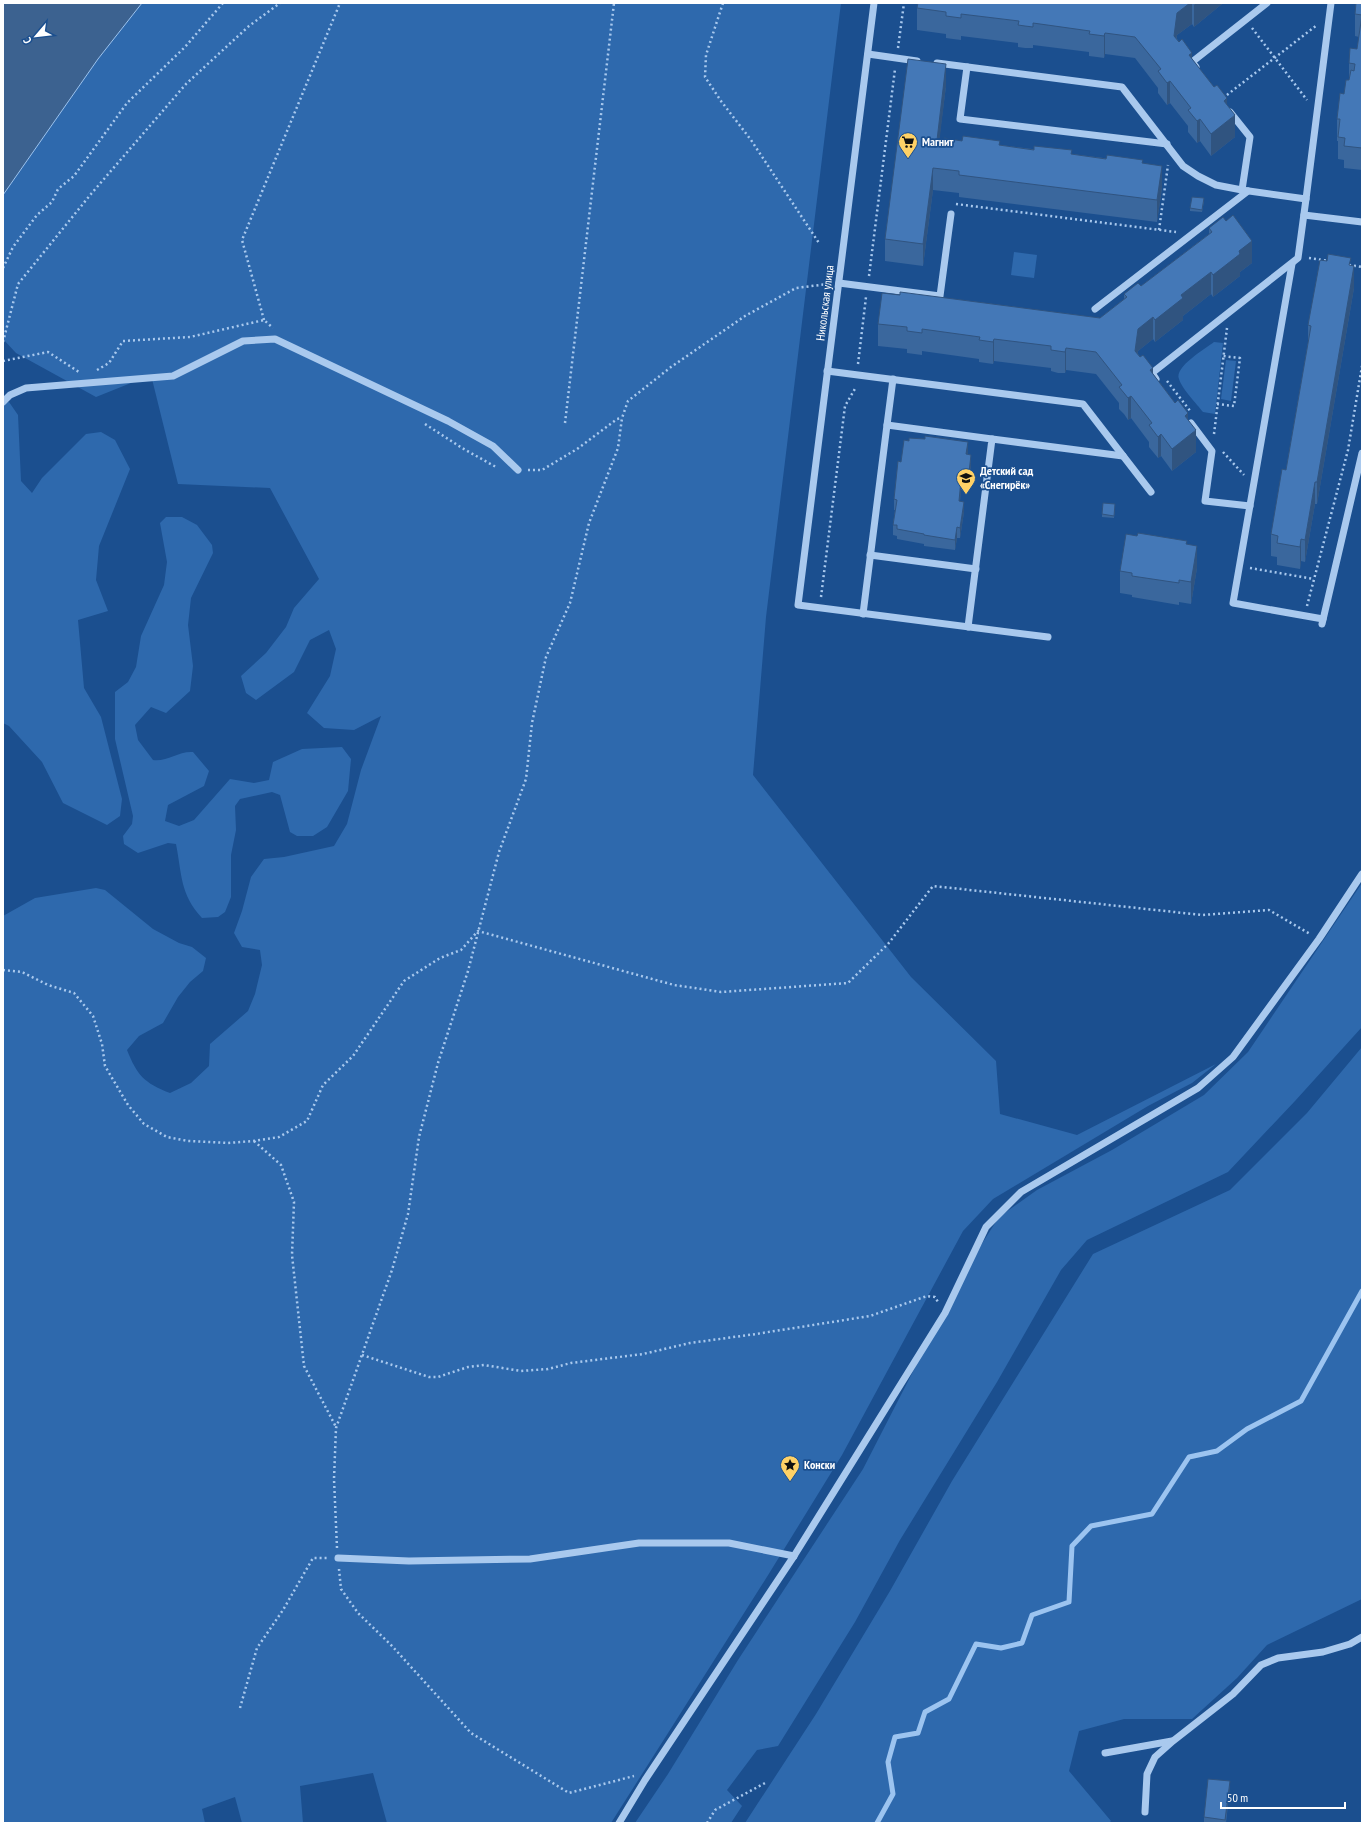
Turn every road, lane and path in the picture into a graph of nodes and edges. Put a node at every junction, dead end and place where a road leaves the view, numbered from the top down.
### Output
1 (223, 3) edge
2 (280, 3) edge
3 (340, 3) edge
4 (614, 3) edge
5 (723, 3) edge
6 (874, 3) edge
7 (904, 3) edge
8 (1267, 3) edge
9 (1331, 3) edge
10 (1329, 15) junction
11 (1245, 20) junction
12 (868, 54) junction
13 (897, 58) junction
14 (1275, 58) junction
15 (967, 67) junction
16 (1201, 74) edge
17 (1221, 99) joint
18 (1317, 112) junction
19 (1168, 146) junction
20 (1245, 191) junction
21 (1306, 198) junction
22 (951, 214) joint
23 (1304, 215) junction
24 (1362, 222) edge
25 (1159, 230) junction
26 (1192, 234) junction
27 (819, 243) dead end
28 (1298, 256) junction
29 (1334, 262) edge
30 (1292, 264) junction
31 (1348, 265) edge
32 (1362, 267) edge
33 (3, 268) edge
34 (839, 283) junction
35 (868, 287) junction
36 (866, 299) junction
37 (874, 300) dead end
38 (1095, 309) dead end
39 (1229, 314) junction
40 (264, 320) dead end
41 (3, 342) edge
42 (1223, 356) junction
43 (1362, 366) edge
44 (827, 371) junction
45 (859, 375) junction
46 (893, 379) junction
47 (1161, 385) edge
48 (3, 402) edge
49 (1218, 404) junction
50 (1184, 415) edge
51 (565, 424) dead end
52 (887, 426) junction
53 (992, 439) junction
54 (1212, 451) junction
55 (1362, 453) edge
56 (1123, 456) junction
57 (518, 470) dead end
58 (1151, 492) dead end
59 (1250, 506) junction
60 (870, 555) junction
61 (1240, 566) junction
62 (976, 569) junction
63 (1314, 579) junction
64 (819, 608) junction
65 (863, 614) junction
66 (1305, 616) junction
67 (968, 627) junction
68 (1048, 637) dead end
69 (1362, 874) edge
70 (478, 931) junction
71 (1319, 939) junction
72 (3, 970) edge
73 (253, 1141) junction
74 (945, 1313) junction
75 (362, 1356) junction
76 (336, 1428) junction
77 (794, 1556) junction
78 (338, 1558) junction
79 (1362, 1637) edge
80 (240, 1708) dead end
81 (1173, 1741) junction
82 (1105, 1754) dead end
83 (645, 1780) junction
84 (765, 1783) dead end
85 (1144, 1812) dead end
86 (619, 1823) edge
87 (707, 1823) edge

1 - 33 path
2 - 41 path
3 - 40 path
4 - 51 path
5 - 27 path
6 - 12 street, Никольская улица
7 - 13 path
8 - 11 street
9 - 10 street
10 - 14 path
10 - 18 street
11 - 14 path
11 - 16 street
12 - 13 street
12 - 34 street, Никольская улица
13 - 15 street
13 - 35 path
14 - 17 path
14 - 18 path
15 - 19 street
15 - 19 street
17 - 20 street
18 - 21 street
19 - 20 street
19 - 25 path
20 - 21 street
20 - 26 street
21 - 23 street
22 - 25 path
22 - 35 street
23 - 24 street
23 - 28 street
25 - 26 path
26 - 38 street
28 - 29 path
28 - 30 street
30 - 39 street
30 - 59 street
31 - 32 path
34 - 35 street
34 - 44 street, Никольская улица
34 - 70 path
35 - 36 path
36 - 37 path
36 - 45 path
39 - 42 path
39 - 47 street
42 - 49 path
42 - 49 path
43 - 63 path
44 - 45 street
44 - 64 street, Никольская улица
45 - 46 street
45 - 64 path
46 - 52 street
46 - 56 street
48 - 57 street
49 - 54 path
50 - 54 street
52 - 53 street
52 - 60 street
53 - 56 street
53 - 62 street
54 - 59 street
55 - 66 street
56 - 58 street
59 - 61 street
60 - 62 street
60 - 65 street
61 - 63 path
61 - 66 street
62 - 67 street
63 - 66 path
64 - 65 street
65 - 67 street
67 - 68 street
69 - 71 street
70 - 71 path
70 - 73 path
70 - 75 path
71 - 74 street
72 - 73 path
73 - 76 path
74 - 75 path
74 - 77 street
75 - 76 path
76 - 78 path
77 - 78 street
77 - 83 street
78 - 80 path
78 - 83 path
79 - 81 street
81 - 82 street
81 - 85 street
83 - 86 street
84 - 87 path

